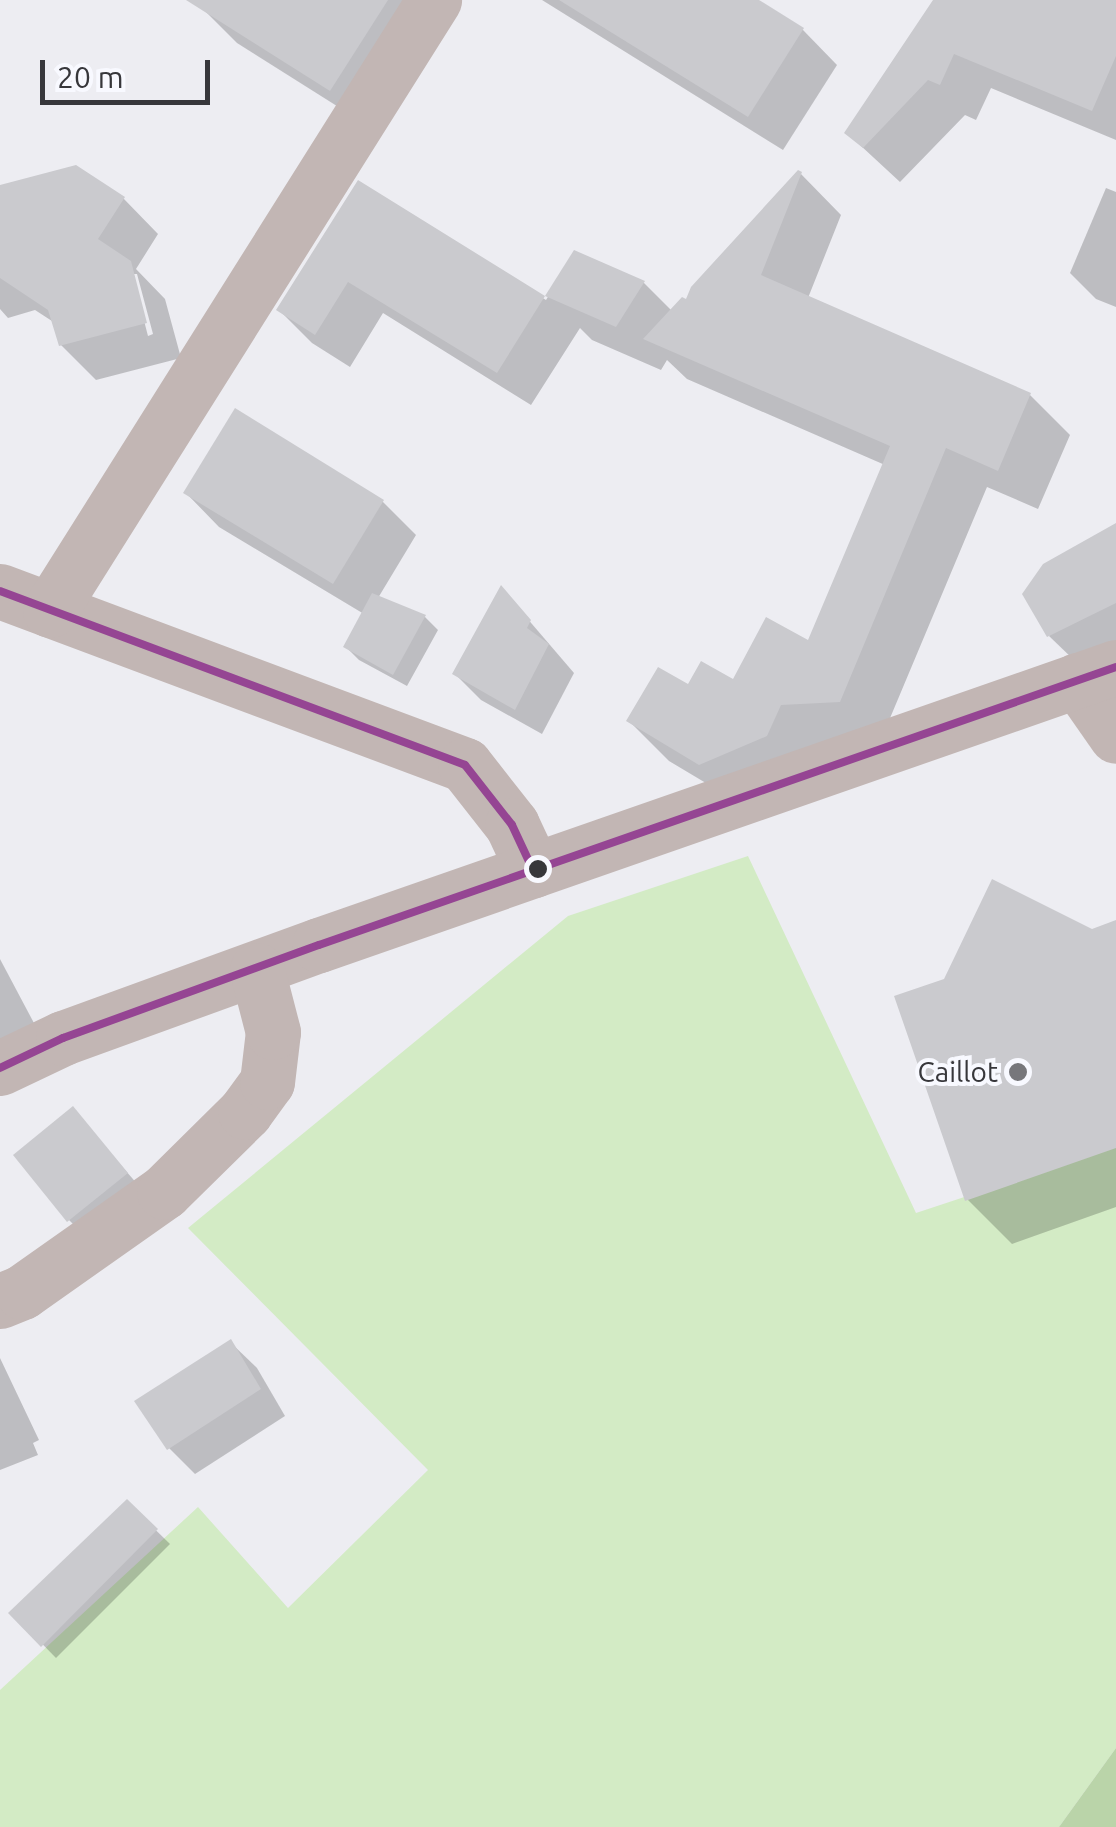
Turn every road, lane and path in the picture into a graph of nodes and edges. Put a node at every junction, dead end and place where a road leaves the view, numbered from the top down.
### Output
1 (434, 0) edge
2 (0, 591) edge
3 (50, 610) junction
4 (1096, 673) edge
5 (1116, 736) edge
6 (533, 870) junction
7 (258, 970) junction
8 (0, 1068) edge
9 (0, 1302) edge

1 - 3 street
2 - 3 street
3 - 6 street
4 - 5 street
4 - 6 street
6 - 7 street
7 - 8 street
7 - 9 street

